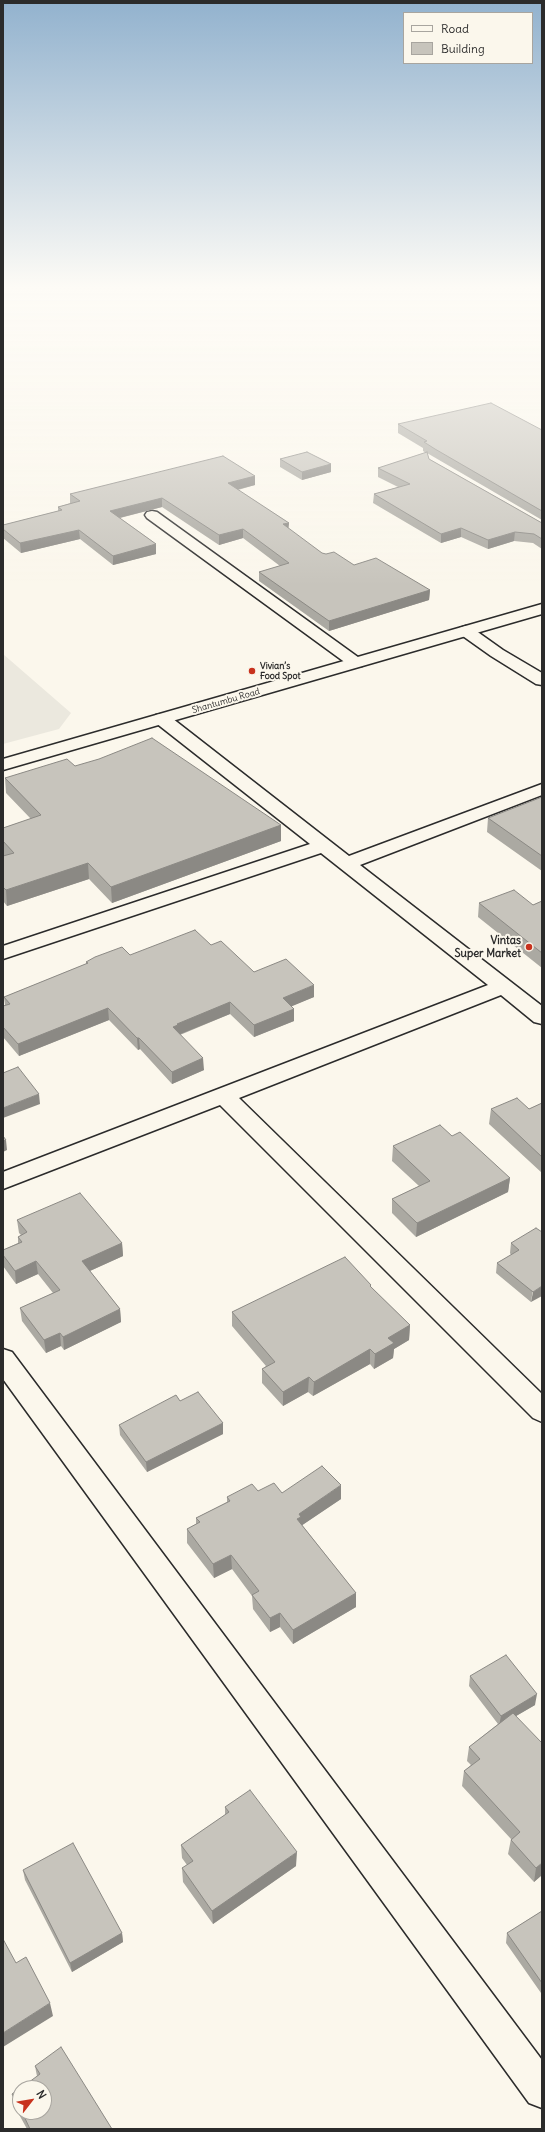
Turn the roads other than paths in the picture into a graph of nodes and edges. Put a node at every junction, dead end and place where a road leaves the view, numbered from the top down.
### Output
1 (152, 515) dead end
2 (542, 609) edge
3 (466, 631) junction
4 (356, 663) junction
5 (542, 680) edge
6 (162, 719) junction
7 (3, 765) edge
8 (542, 789) edge
9 (323, 846) junction
10 (346, 864) junction
11 (3, 953) edge
12 (503, 987) junction
13 (542, 1017) edge
14 (223, 1095) junction
15 (3, 1181) edge
16 (3, 1359) edge
17 (542, 1411) edge
18 (542, 2090) edge

1 - 4 street
2 - 3 street, Shantumbu Road
3 - 4 street, Shantumbu Road
3 - 5 street
4 - 6 street, Shantumbu Road
6 - 7 street, Shantumbu Road
6 - 9 street
8 - 10 street
9 - 10 street
9 - 11 street
10 - 12 street
12 - 13 street
12 - 14 street
14 - 15 street
14 - 17 street
16 - 18 street

